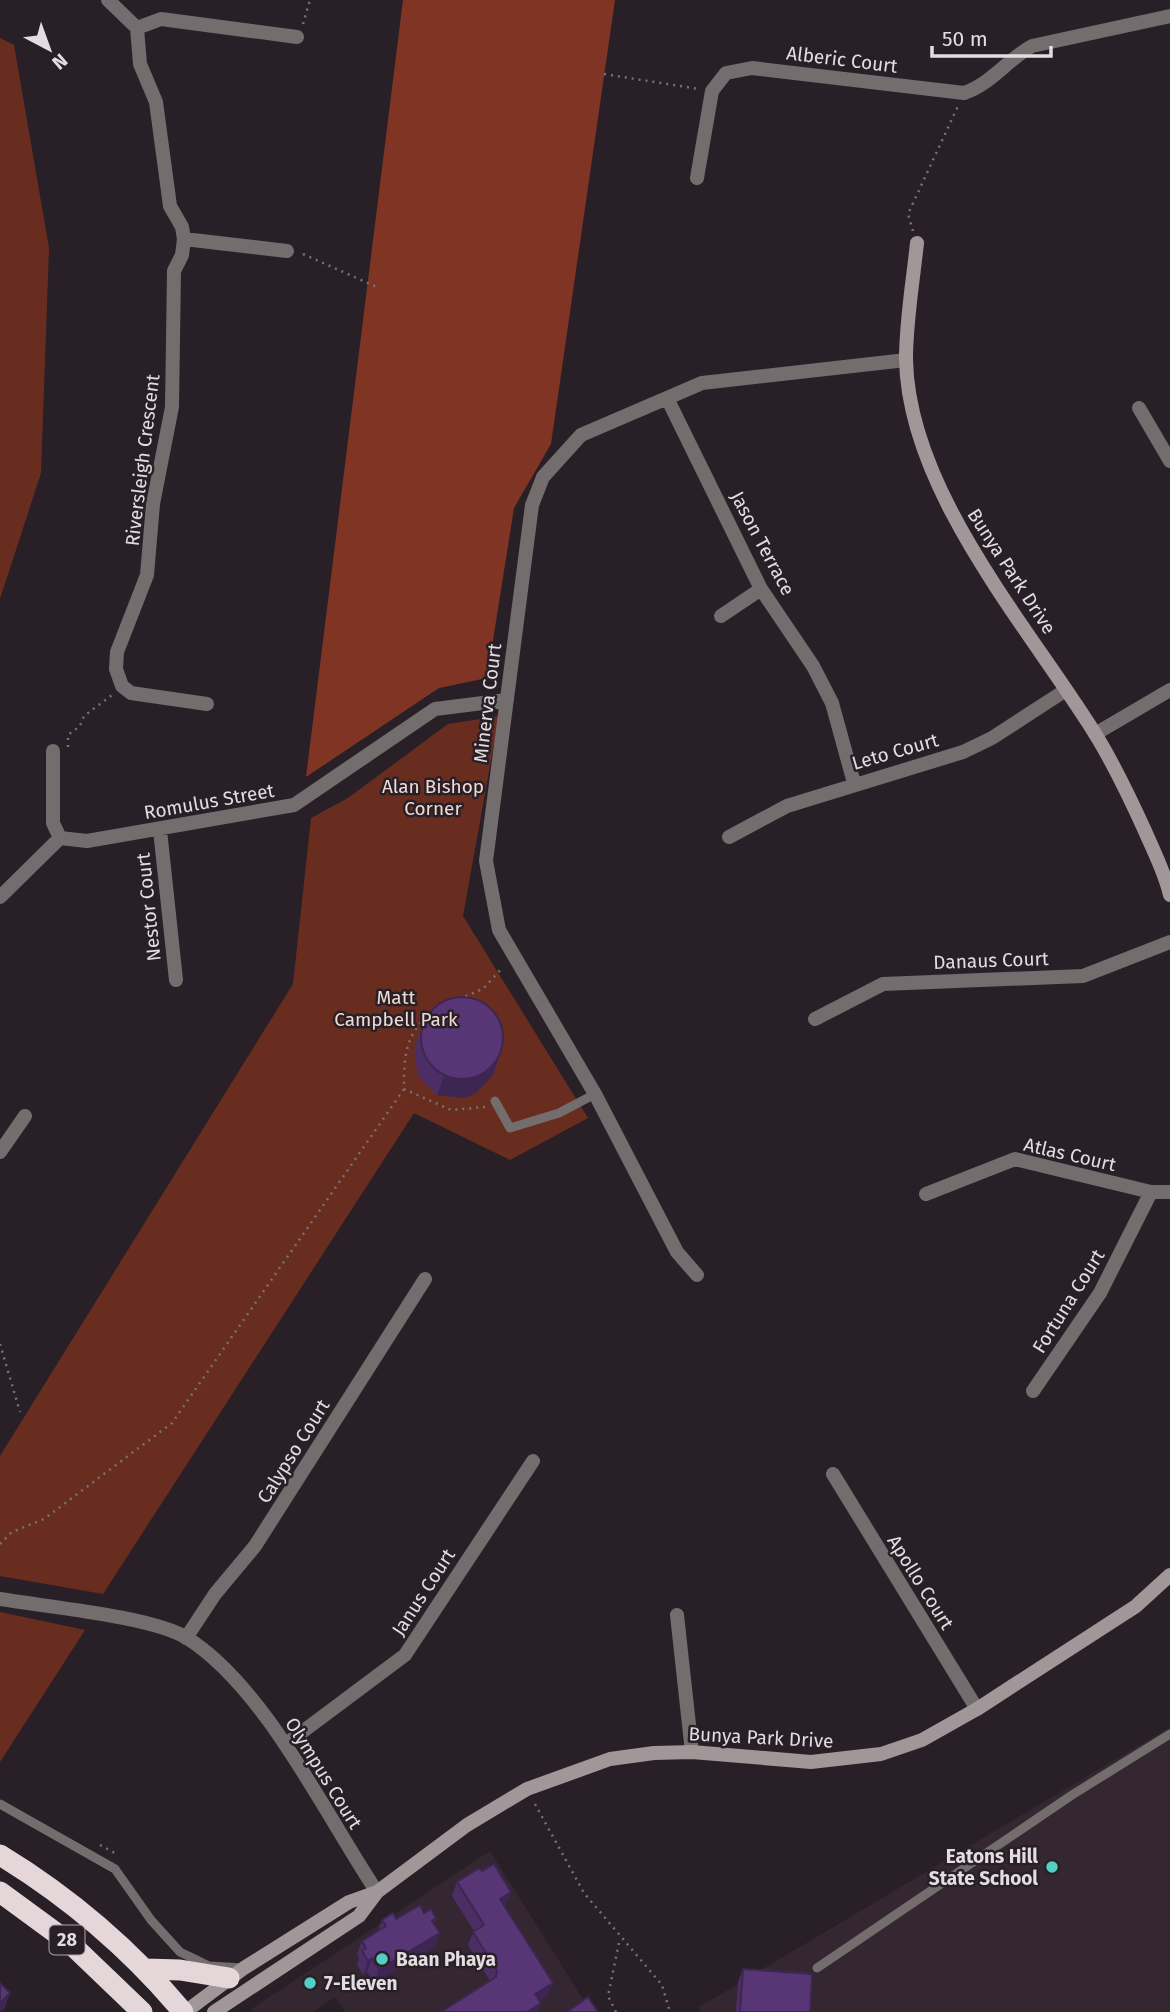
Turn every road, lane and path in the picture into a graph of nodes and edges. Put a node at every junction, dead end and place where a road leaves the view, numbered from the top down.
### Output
1 (108, 0) edge
2 (310, 0) edge
3 (1170, 16) edge
4 (137, 28) junction
5 (298, 37) joint
6 (604, 74) dead end
7 (712, 91) junction
8 (964, 93) junction
9 (697, 178) dead end
10 (184, 239) junction
11 (917, 243) joint
12 (287, 251) joint
13 (379, 288) dead end
14 (906, 360) junction
15 (667, 398) junction
16 (1139, 408) dead end
17 (1170, 461) edge
18 (761, 589) junction
19 (721, 616) dead end
20 (122, 685) junction
21 (1066, 690) junction
22 (1170, 690) edge
23 (507, 700) junction
24 (207, 704) dead end
25 (1095, 734) junction
26 (52, 751) joint
27 (855, 783) junction
28 (160, 830) junction
29 (729, 837) dead end
30 (60, 838) junction
31 (1170, 891) edge
32 (0, 897) edge
33 (1170, 942) edge
34 (512, 956) junction
35 (176, 980) dead end
36 (455, 1000) edge
37 (433, 1012) edge
38 (815, 1019) dead end
39 (404, 1089) junction
40 (595, 1094) junction
41 (495, 1101) joint
42 (25, 1116) dead end
43 (0, 1152) edge
44 (1151, 1192) junction
45 (1170, 1192) edge
46 (926, 1194) dead end
47 (697, 1275) dead end
48 (425, 1279) dead end
49 (0, 1343) edge
50 (1033, 1391) dead end
51 (20, 1412) dead end
52 (533, 1461) dead end
53 (833, 1474) dead end
54 (0, 1544) edge
55 (1170, 1575) edge
56 (0, 1599) edge
57 (677, 1615) dead end
58 (186, 1638) junction
59 (977, 1709) junction
60 (1170, 1734) edge
61 (286, 1744) junction
62 (692, 1752) junction
63 (0, 1804) edge
64 (535, 1804) dead end
65 (0, 1855) edge
66 (0, 1892) edge
67 (377, 1892) junction
68 (621, 1937) junction
69 (817, 1968) dead end
70 (145, 1969) junction
71 (236, 1973) junction
72 (125, 2004) edge
73 (142, 2012) edge
74 (184, 2012) edge
75 (214, 2012) edge
76 (616, 2012) edge
77 (670, 2012) edge

1 - 4 street
2 - 5 path
3 - 8 street
4 - 5 street
4 - 10 street
6 - 7 path
7 - 8 street, Alberic Court
7 - 9 street
8 - 11 path
10 - 12 street
10 - 20 street, Riversleigh Crescent
11 - 14 street, Bunya Park Drive
12 - 13 path
14 - 15 street, Minerva Court
14 - 21 street, Bunya Park Drive
15 - 18 street, Jason Terrace
15 - 23 street, Minerva Court
16 - 17 street
18 - 19 street
18 - 27 street, Jason Terrace
20 - 24 street
20 - 26 path
21 - 25 street, Bunya Park Drive
21 - 27 street, Leto Court
22 - 25 street
23 - 28 street, Romulus Street
23 - 34 street, Minerva Court
25 - 31 street, Bunya Park Drive
26 - 30 street
27 - 29 street, Leto Court
28 - 30 street, Romulus Street
28 - 35 street, Nestor Court
30 - 32 street
33 - 38 street, Danaus Court
34 - 36 path
34 - 40 street, Minerva Court
37 - 39 path
39 - 41 path
39 - 54 path
40 - 41 lane
40 - 47 street, Minerva Court
42 - 43 street
44 - 45 street, Atlas Court
44 - 46 street, Atlas Court
44 - 50 street, Fortuna Court
48 - 58 street, Calypso Court
49 - 51 path
52 - 61 street, Janus Court
53 - 59 street, Apollo Court
55 - 59 street, Bunya Park Drive
56 - 58 street, Olympus Court
57 - 62 street
58 - 61 street, Olympus Court
59 - 62 street, Bunya Park Drive
60 - 69 lane
61 - 67 street, Olympus Court
62 - 67 street, Bunya Park Drive
63 - 71 lane
64 - 68 path
65 - 70 highway, 28
66 - 72 highway, 28
67 - 71 street, Bunya Park Drive
67 - 75 street, Bunya Park Drive
68 - 76 path
68 - 77 path
70 - 71 highway
70 - 74 highway, 28
71 - 74 street, Bunya Park Drive
72 - 73 highway, 28

